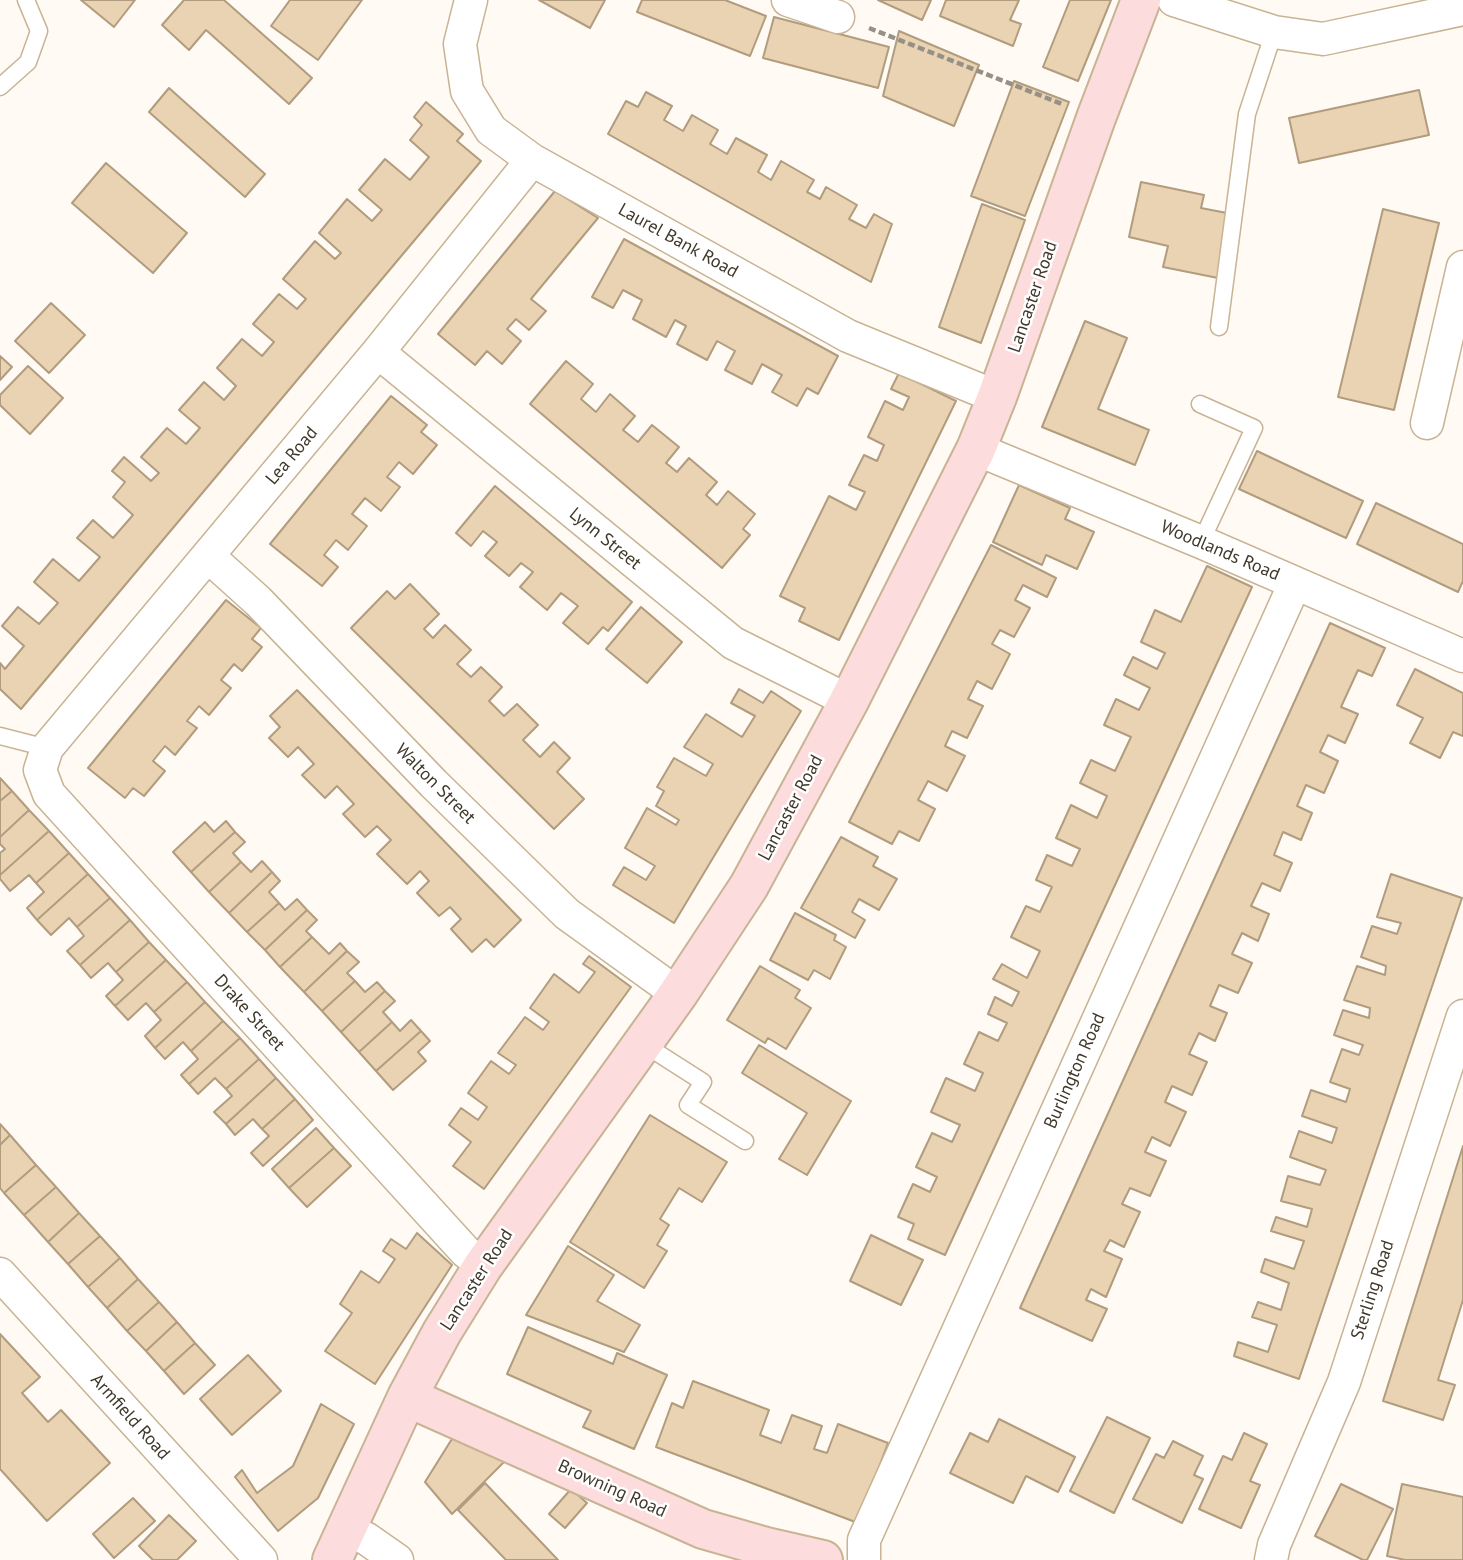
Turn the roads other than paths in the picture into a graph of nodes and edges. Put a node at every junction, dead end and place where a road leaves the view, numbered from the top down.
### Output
1 (26, 0) edge
2 (471, 0) edge
3 (788, 0) edge
4 (1141, 0) edge
5 (1174, 0) edge
6 (838, 17) road end
7 (1462, 17) edge
8 (1273, 32) junction
9 (0, 87) edge
10 (532, 160) junction
11 (1463, 267) edge
12 (1219, 327) dead end
13 (378, 352) junction
14 (998, 397) junction
15 (1200, 404) dead end
16 (1427, 423) dead end
17 (976, 449) junction
18 (1201, 542) junction
19 (208, 556) junction
20 (1295, 583) junction
21 (1463, 656) edge
22 (849, 701) junction
23 (0, 736) edge
24 (47, 748) junction
25 (678, 994) junction
26 (1463, 1016) edge
27 (642, 1043) junction
28 (745, 1141) dead end
29 (483, 1266) junction
30 (0, 1274) edge
31 (407, 1397) junction
32 (340, 1545) edge
33 (261, 1560) edge
34 (397, 1560) edge
35 (824, 1560) edge
36 (864, 1560) edge
37 (1271, 1560) edge

1 - 9 lane
2 - 10 street, Laurel Bank Road
3 - 6 street
4 - 14 street, Lancaster Road
5 - 8 street
7 - 8 street
8 - 12 lane
10 - 13 street, Lea Road
10 - 14 street, Laurel Bank Road
11 - 16 street
13 - 19 street, Lea Road
13 - 22 street, Lynn Street
14 - 17 street, Lancaster Road
15 - 18 lane
17 - 18 street, Woodlands Road
17 - 22 street, Lancaster Road
18 - 20 street, Woodlands Road
19 - 24 street, Lea Road
19 - 25 street, Walton Street
20 - 21 street, Woodlands Road
20 - 36 street, Burlington Road
22 - 25 street, Lancaster Road
23 - 24 lane
24 - 29 street, Drake Street
25 - 27 street, Lancaster Road
26 - 37 street, Sterling Road
27 - 28 lane
27 - 29 street, Lancaster Road
29 - 31 street, Lancaster Road
30 - 33 street, Armfield Road
31 - 32 street, Lancaster Road
31 - 35 street, Browning Road
32 - 34 street

